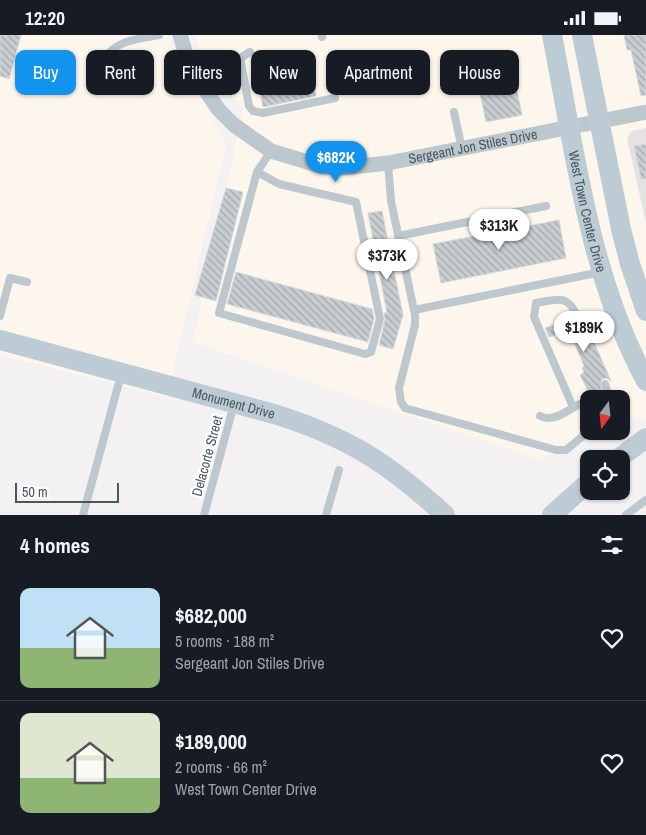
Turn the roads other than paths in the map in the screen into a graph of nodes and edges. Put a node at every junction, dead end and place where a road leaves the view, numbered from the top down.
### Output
1 (159, 35) edge
2 (180, 35) edge
3 (552, 35) edge
4 (582, 35) edge
5 (111, 50) edge
6 (250, 52) dead end
7 (335, 98) dead end
8 (454, 112) dead end
9 (646, 112) edge
10 (600, 122) junction
11 (570, 128) junction
12 (462, 149) junction
13 (271, 151) junction
14 (388, 163) junction
15 (256, 172) junction
16 (546, 206) dead end
17 (398, 236) junction
18 (601, 272) junction
19 (27, 282) dead end
20 (414, 310) junction
21 (646, 311) edge
22 (0, 316) edge
23 (577, 316) dead end
24 (0, 340) edge
25 (122, 372) junction
26 (646, 381) edge
27 (605, 384) dead end
28 (607, 390) edge
29 (234, 403) junction
30 (580, 404) edge
31 (573, 407) junction
32 (540, 416) dead end
33 (646, 437) edge
34 (580, 438) edge
35 (629, 450) edge
36 (339, 470) dead end
37 (580, 490) edge
38 (646, 500) edge
39 (83, 515) edge
40 (204, 515) edge
41 (326, 515) edge
42 (445, 515) edge
43 (552, 515) edge
44 (626, 515) edge

1 - 5 lane
2 - 13 street, Sergeant Jon Stiles Drive
3 - 11 street, West Town Center Drive
4 - 10 street, West Town Center Drive
6 - 7 lane
8 - 12 lane
9 - 10 street, Sergeant Jon Stiles Drive
10 - 11 street, Sergeant Jon Stiles Drive
10 - 21 street, West Town Center Drive
11 - 12 street, Sergeant Jon Stiles Drive
11 - 18 street, West Town Center Drive
12 - 14 street, Sergeant Jon Stiles Drive
13 - 14 street, Sergeant Jon Stiles Drive
13 - 15 lane
14 - 17 lane
15 - 15 lane
16 - 17 lane
17 - 20 lane
18 - 20 lane
18 - 26 street, West Town Center Drive
19 - 22 lane
20 - 34 lane
23 - 31 lane
24 - 25 street, Monument Drive
25 - 29 street, Monument Drive
25 - 39 lane
27 - 28 lane
29 - 40 lane, Delacorte Street
29 - 42 street, Monument Drive
30 - 31 lane
31 - 32 lane
33 - 35 street
36 - 41 lane
37 - 43 street
38 - 44 lane

